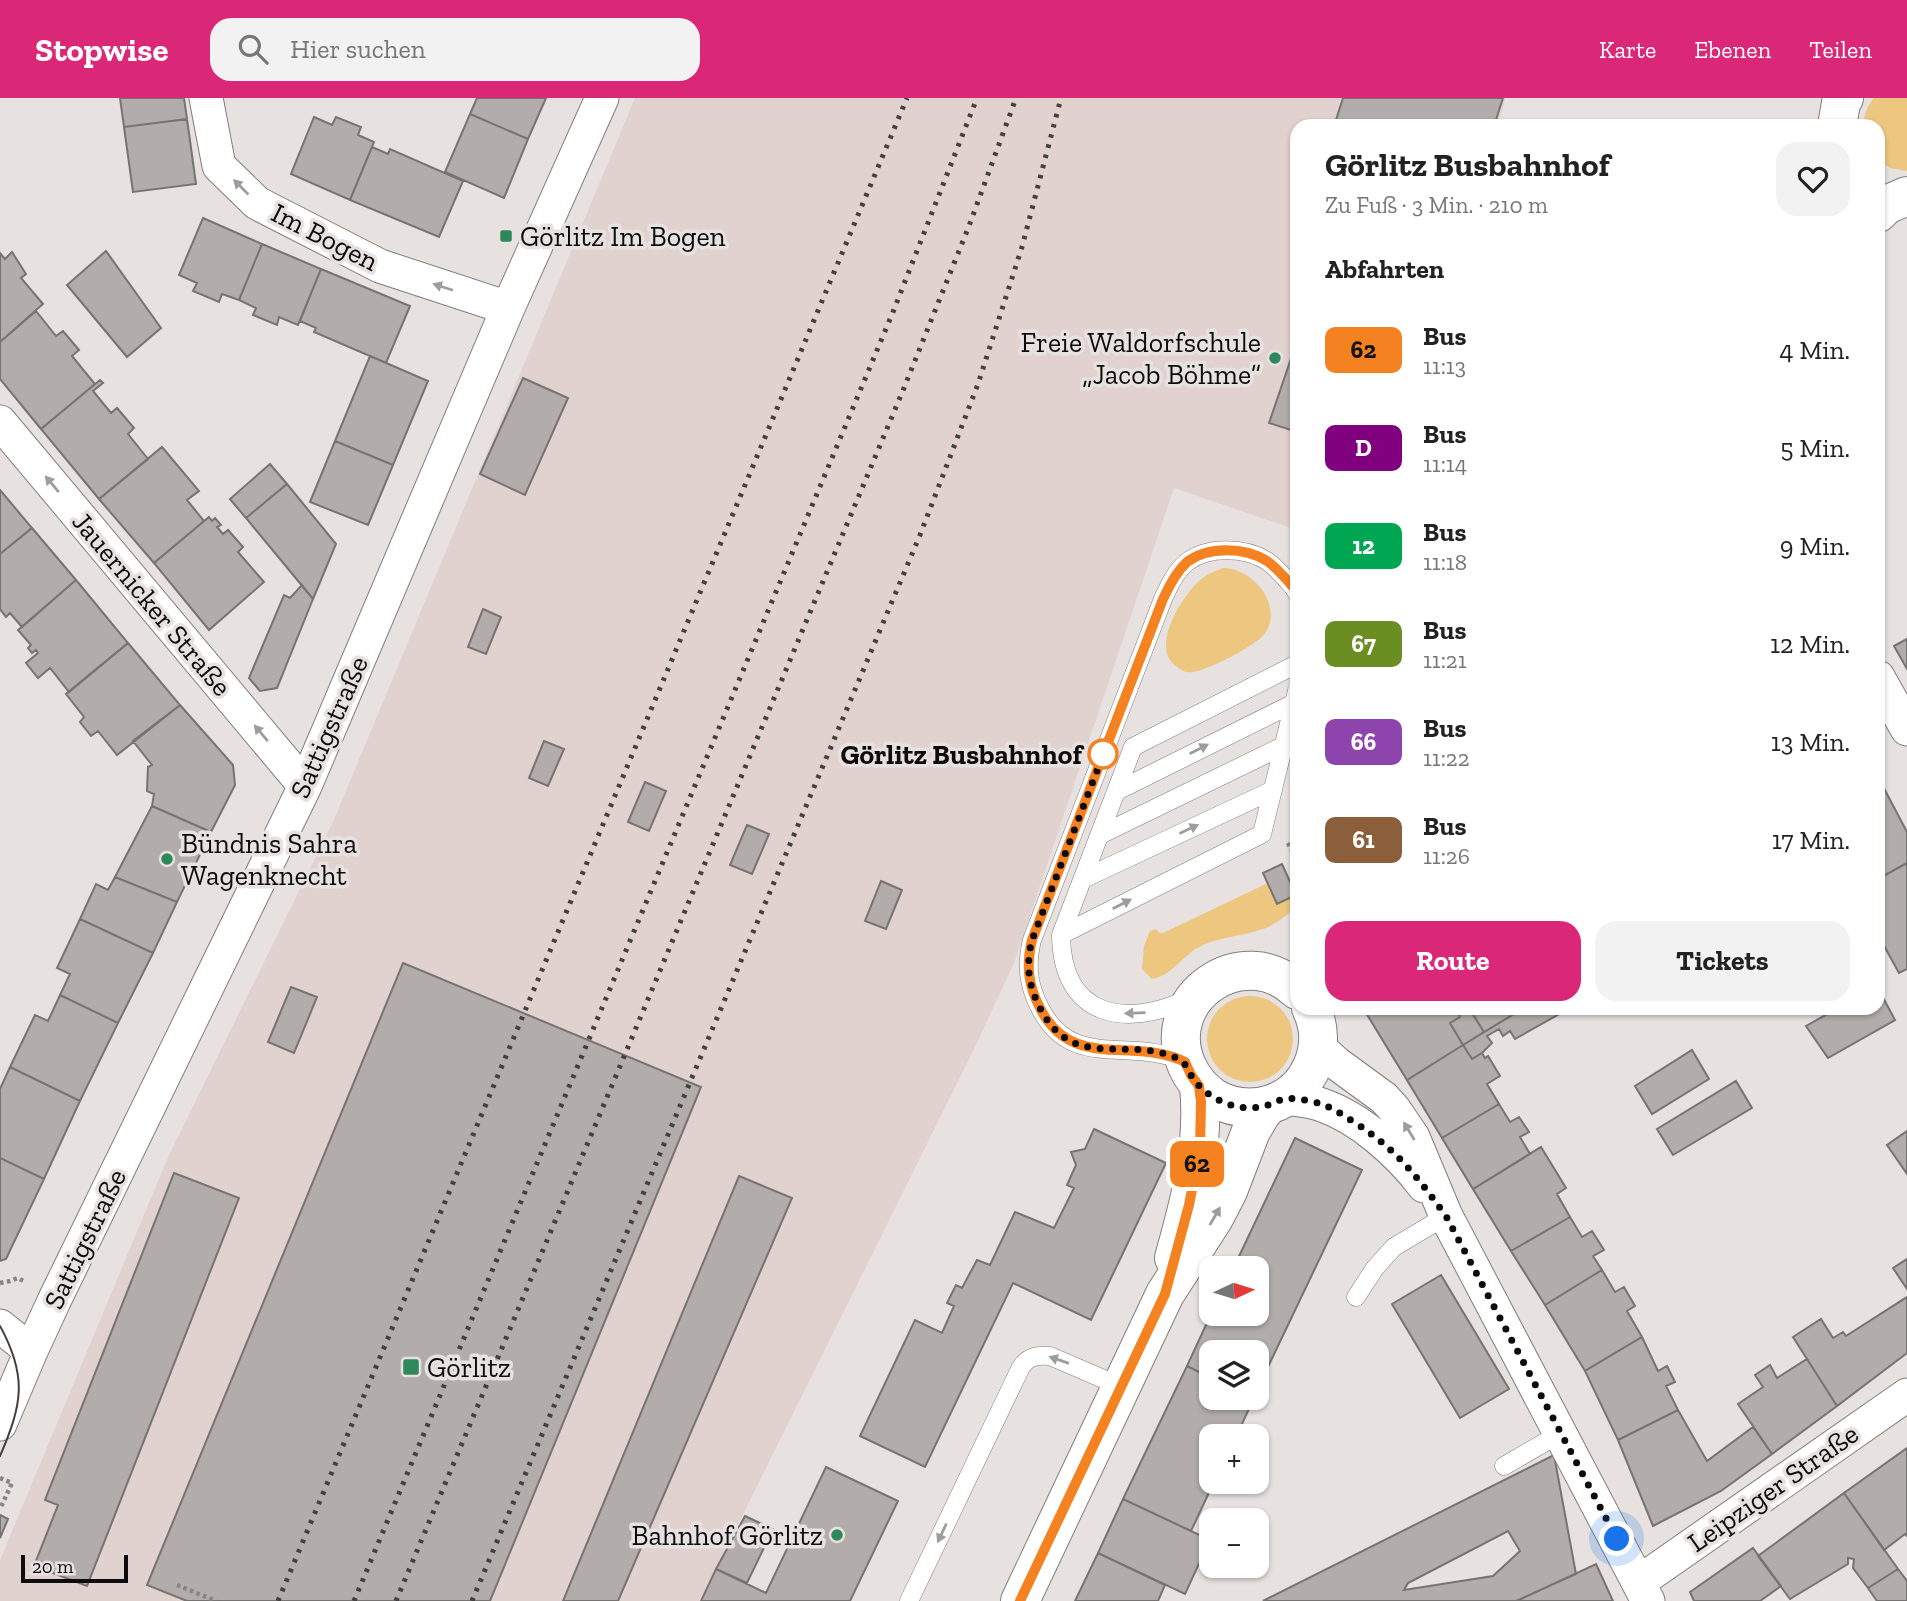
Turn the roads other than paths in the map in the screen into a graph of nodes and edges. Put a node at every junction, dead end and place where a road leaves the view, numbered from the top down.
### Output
1 (206, 98) edge
2 (602, 98) edge
3 (1843, 98) edge
4 (1838, 119) edge
5 (1885, 192) edge
6 (1907, 195) edge
7 (1885, 206) edge
8 (508, 308) junction
9 (0, 422) edge
10 (1290, 584) edge
11 (1290, 668) edge
12 (1885, 690) edge
13 (1290, 700) edge
14 (1290, 717) edge
15 (1907, 729) edge
16 (1283, 746) junction
17 (305, 786) junction
18 (1273, 790) junction
19 (1116, 791) junction
20 (1100, 835) junction
21 (1083, 879) junction
22 (1061, 935) junction
23 (1290, 957) edge
24 (1260, 971) junction
25 (1290, 984) edge
26 (1199, 993) junction
27 (1316, 1020) edge
28 (1192, 1074) junction
29 (1277, 1102) junction
30 (1446, 1216) junction
31 (1165, 1294) junction
32 (1356, 1297) dead end
33 (0, 1326) edge
34 (31, 1351) junction
35 (1122, 1387) junction
36 (1907, 1395) edge
37 (0, 1424) edge
38 (1561, 1433) junction
39 (1504, 1466) dead end
40 (1644, 1591) edge
41 (909, 1601) edge
42 (1020, 1601) edge

8 -> 1 street, Im Bogen
2 - 8 street, Sattigstraße
3 - 4 main road
5 - 6 main road
6 - 7 main road
8 - 17 street, Sattigstraße
17 -> 9 street, Jauernicker Straße
10 - 28 lane
11 - 19 lane
12 - 15 street
19 -> 13 lane
14 - 16 lane
16 - 18 lane
16 - 20 lane
17 - 34 street, Sattigstraße
21 -> 18 lane
22 -> 18 lane
19 - 20 lane
20 - 21 lane
21 - 22 lane
26 -> 22 lane
23 - 24 main road
24 - 25 main road
24 - 26 main road
26 - 28 main road
27 - 29 main road
30 -> 27 street
28 - 29 main road
28 - 31 main road
29 - 30 street
31 -> 29 main road
30 - 32 lane
30 - 38 street
31 - 35 main road
33 - 34 street
34 - 37 street, Sattigstraße
35 -> 41 lane
35 - 42 main road
36 - 40 street, Leipziger Straße
38 - 39 lane
38 - 40 street

